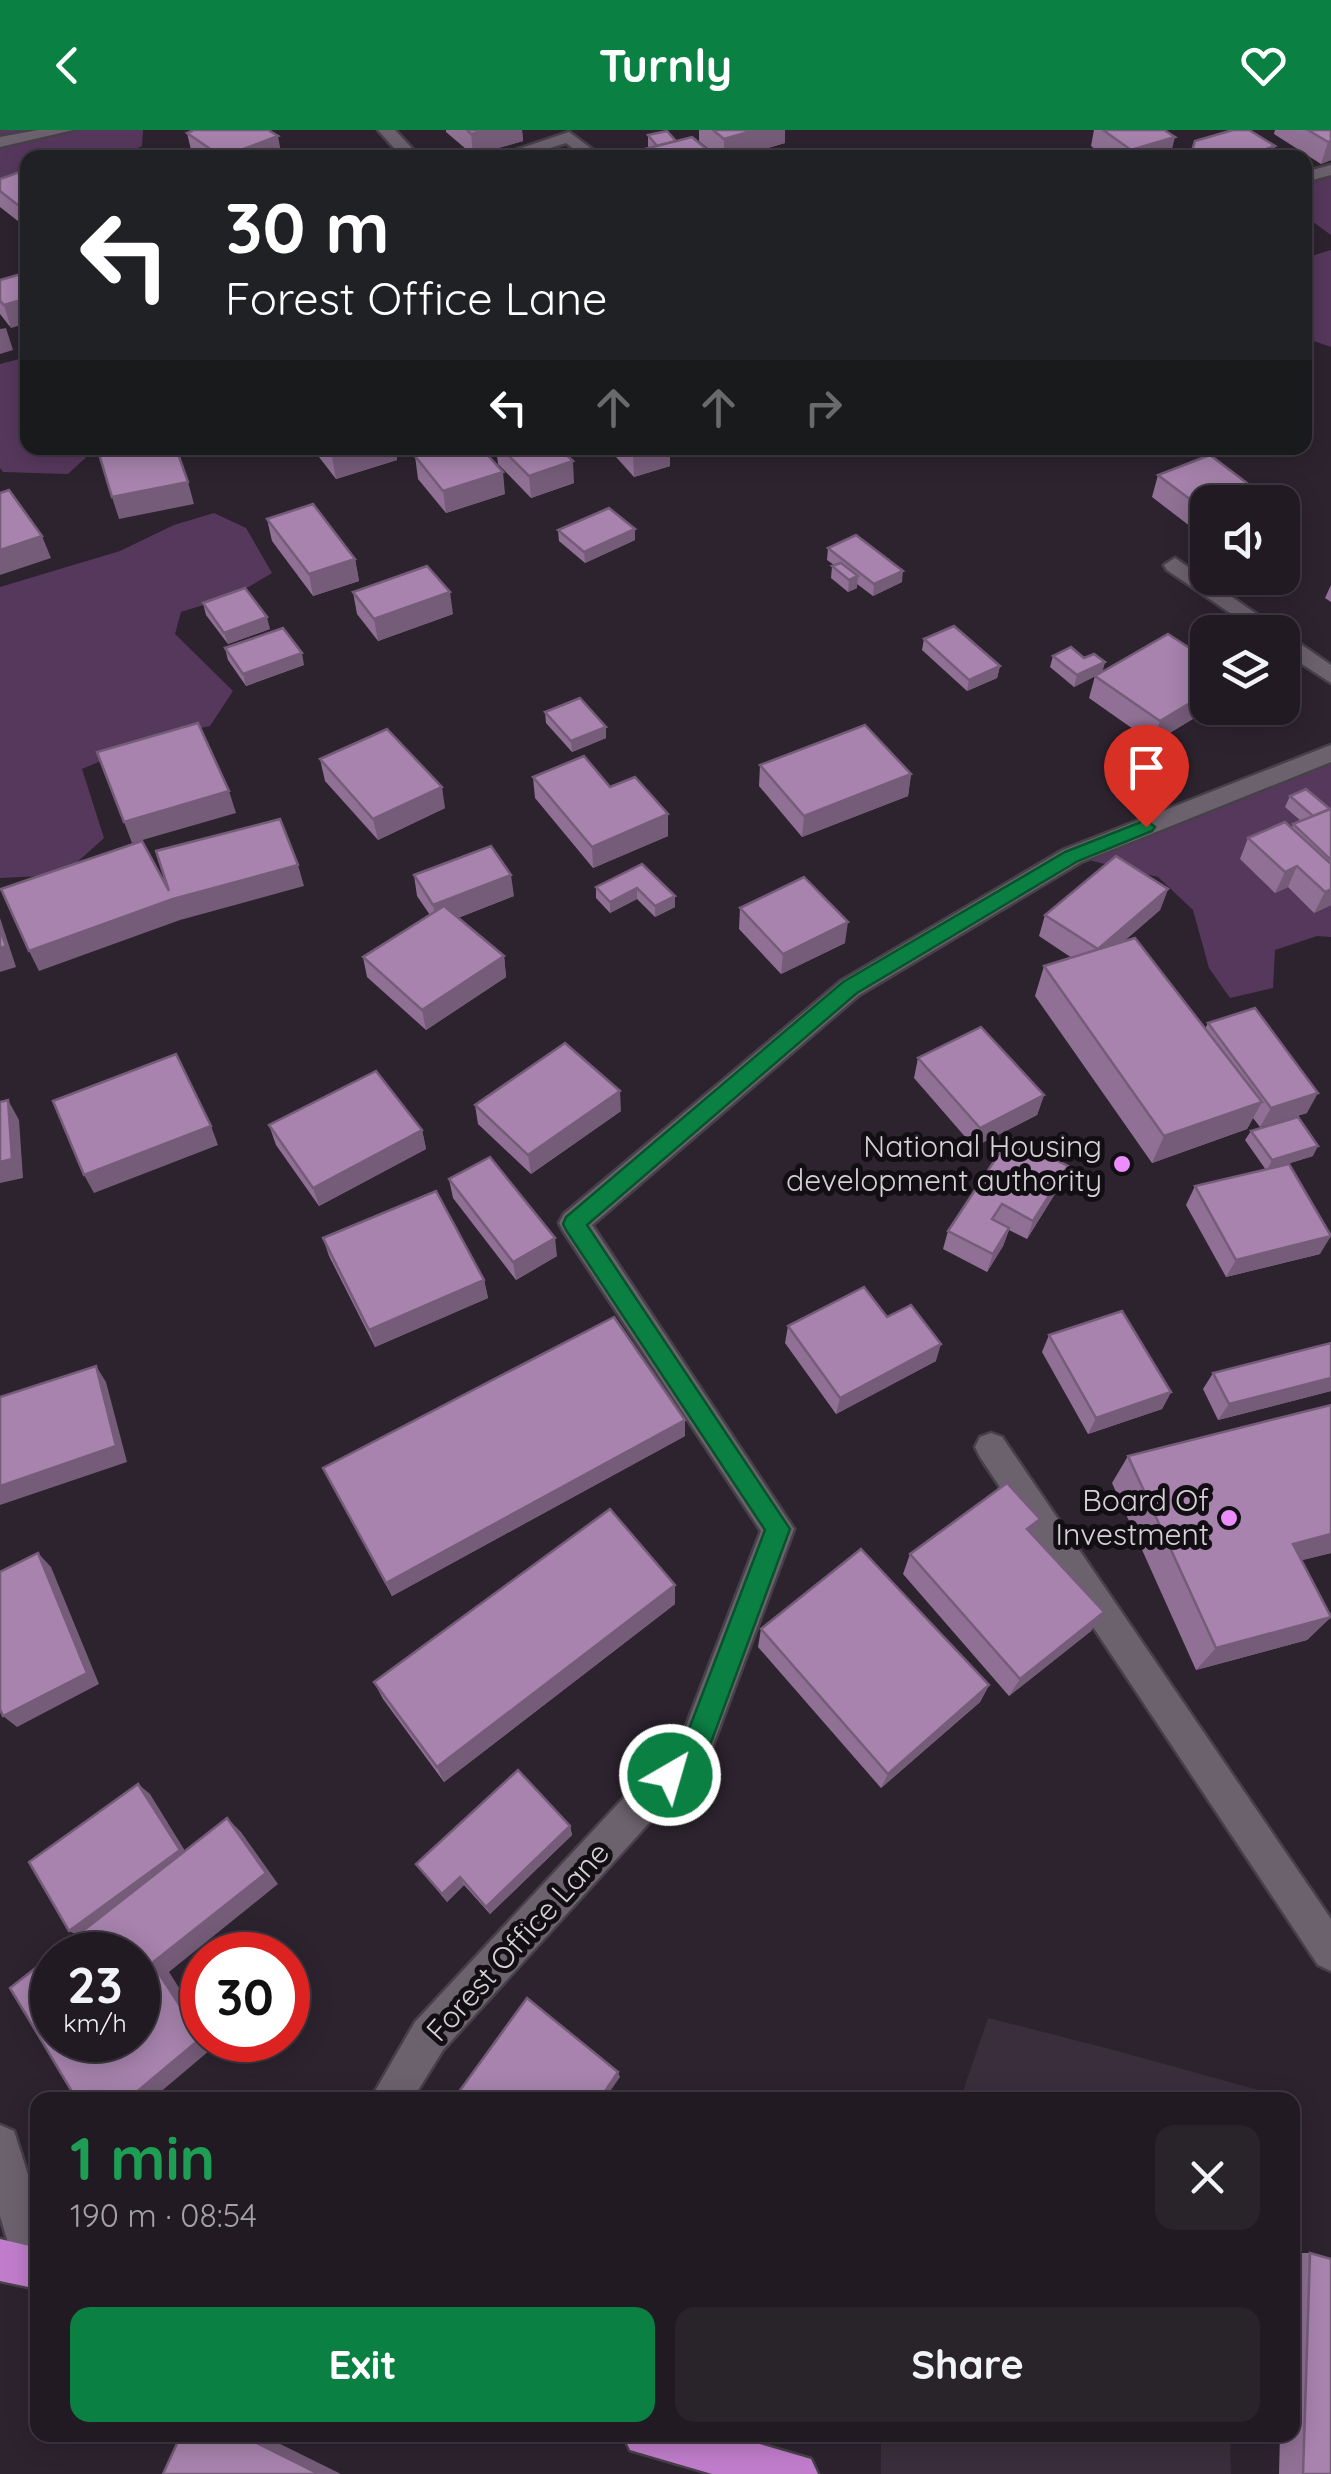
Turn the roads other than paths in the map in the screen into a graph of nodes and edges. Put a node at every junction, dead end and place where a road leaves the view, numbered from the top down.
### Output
1 (65, 130) edge
2 (386, 130) edge
3 (0, 142) edge
4 (405, 150) edge
5 (526, 150) edge
6 (586, 150) edge
7 (1175, 565) dead end
8 (1247, 615) edge
9 (1300, 653) edge
10 (1331, 676) edge
11 (1331, 753) edge
12 (991, 1448) dead end
13 (1331, 1952) edge
14 (395, 2092) edge
15 (0, 2145) edge
16 (24, 2266) edge
17 (672, 2442) edge
18 (796, 2474) edge

1 - 3 street
2 - 4 street
5 - 6 street
7 - 8 street
9 - 10 street
11 - 14 street, Forest Office Lane
12 - 13 street
15 - 16 street
17 - 18 highway

